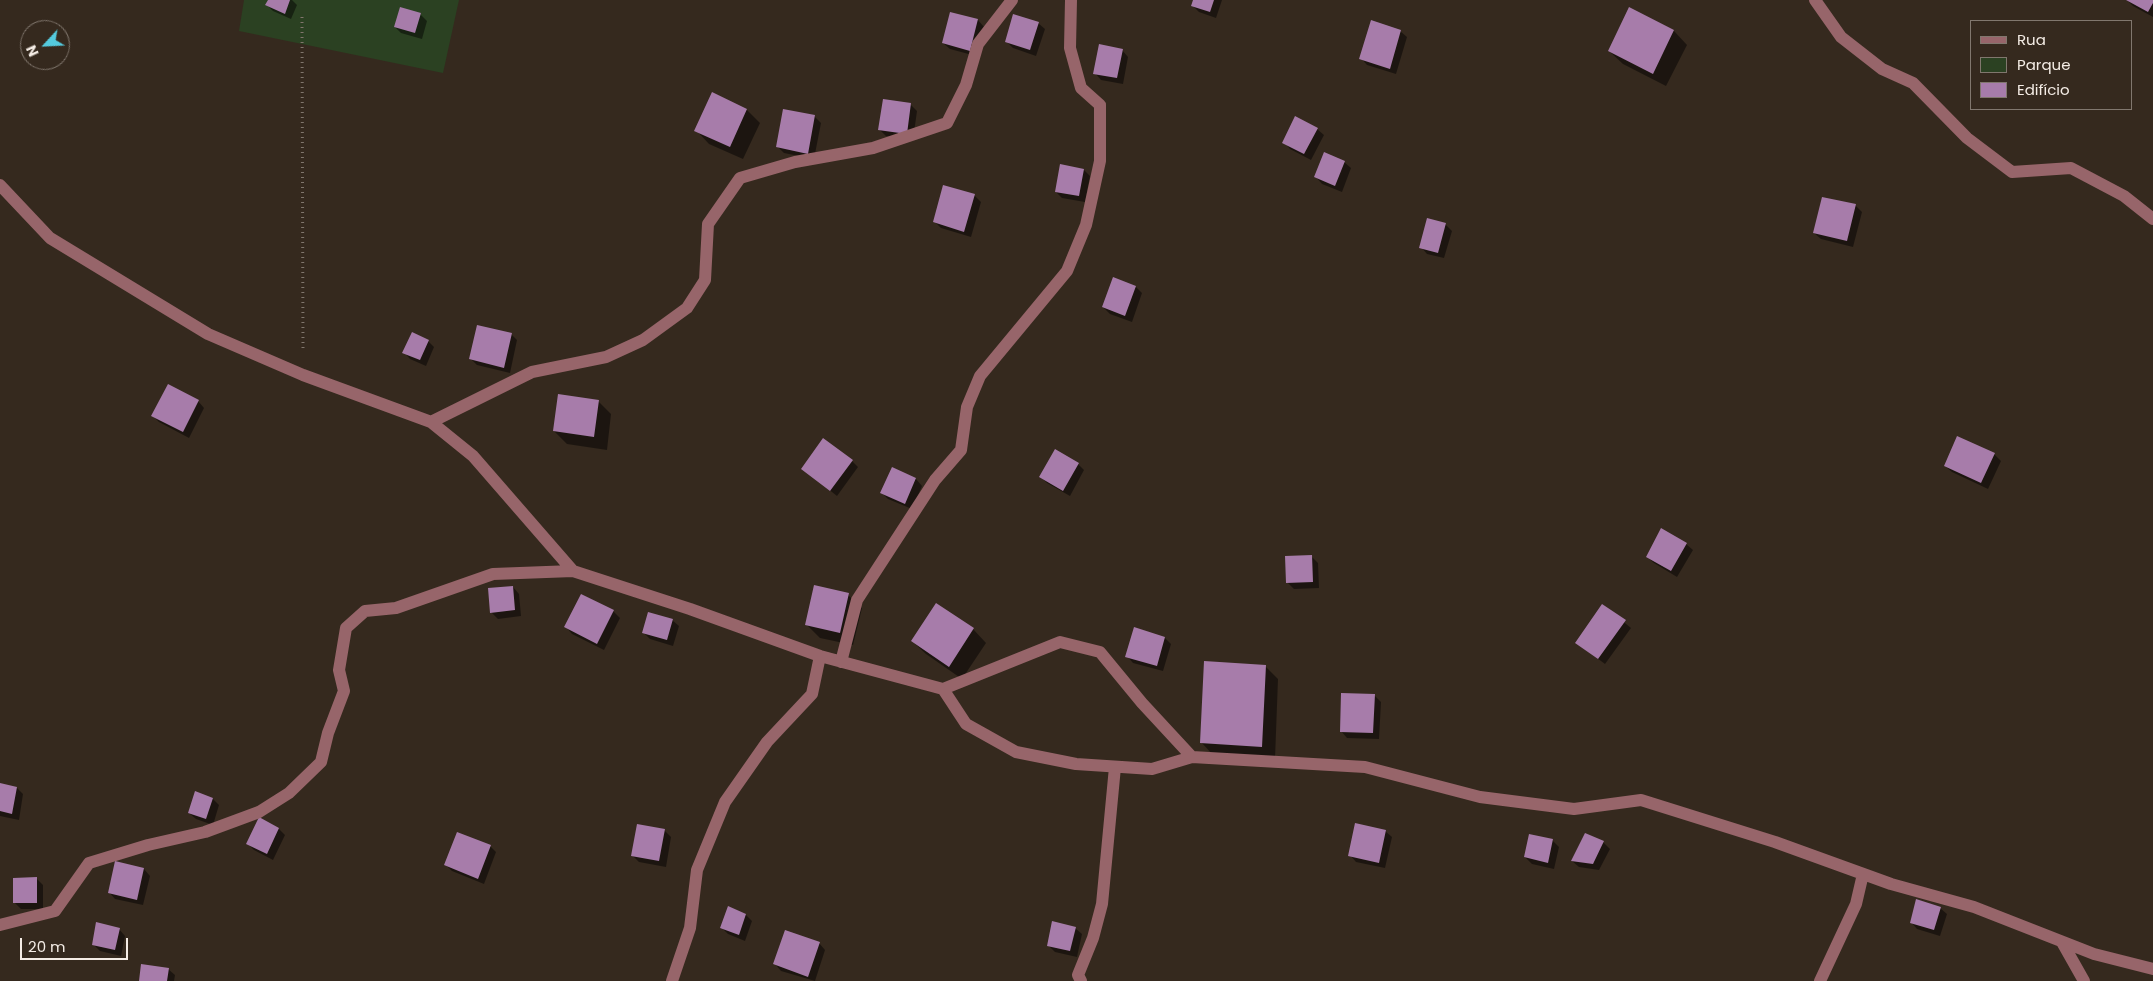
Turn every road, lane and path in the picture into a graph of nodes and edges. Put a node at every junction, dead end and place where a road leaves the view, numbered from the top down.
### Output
1 (1012, 0) edge
2 (1071, 0) edge
3 (1815, 0) edge
4 (302, 17) dead end
5 (0, 185) edge
6 (2153, 219) edge
7 (303, 375) junction
8 (431, 422) junction
9 (572, 570) junction
10 (820, 656) junction
11 (841, 662) junction
12 (943, 689) junction
13 (1192, 757) junction
14 (1115, 767) junction
15 (1863, 874) junction
16 (0, 925) edge
17 (2062, 942) junction
18 (2153, 969) edge
19 (672, 981) edge
20 (1081, 981) edge
21 (1820, 981) edge
22 (2084, 981) edge

1 - 8 street
2 - 11 street
3 - 6 street
4 - 7 path
5 - 7 street
7 - 8 street
8 - 9 street
9 - 10 street
9 - 16 street
10 - 11 street
10 - 19 street
11 - 12 street
12 - 13 street
12 - 14 street
13 - 14 street
13 - 15 street
14 - 20 street
15 - 17 street
15 - 21 street
17 - 18 street
17 - 22 street

